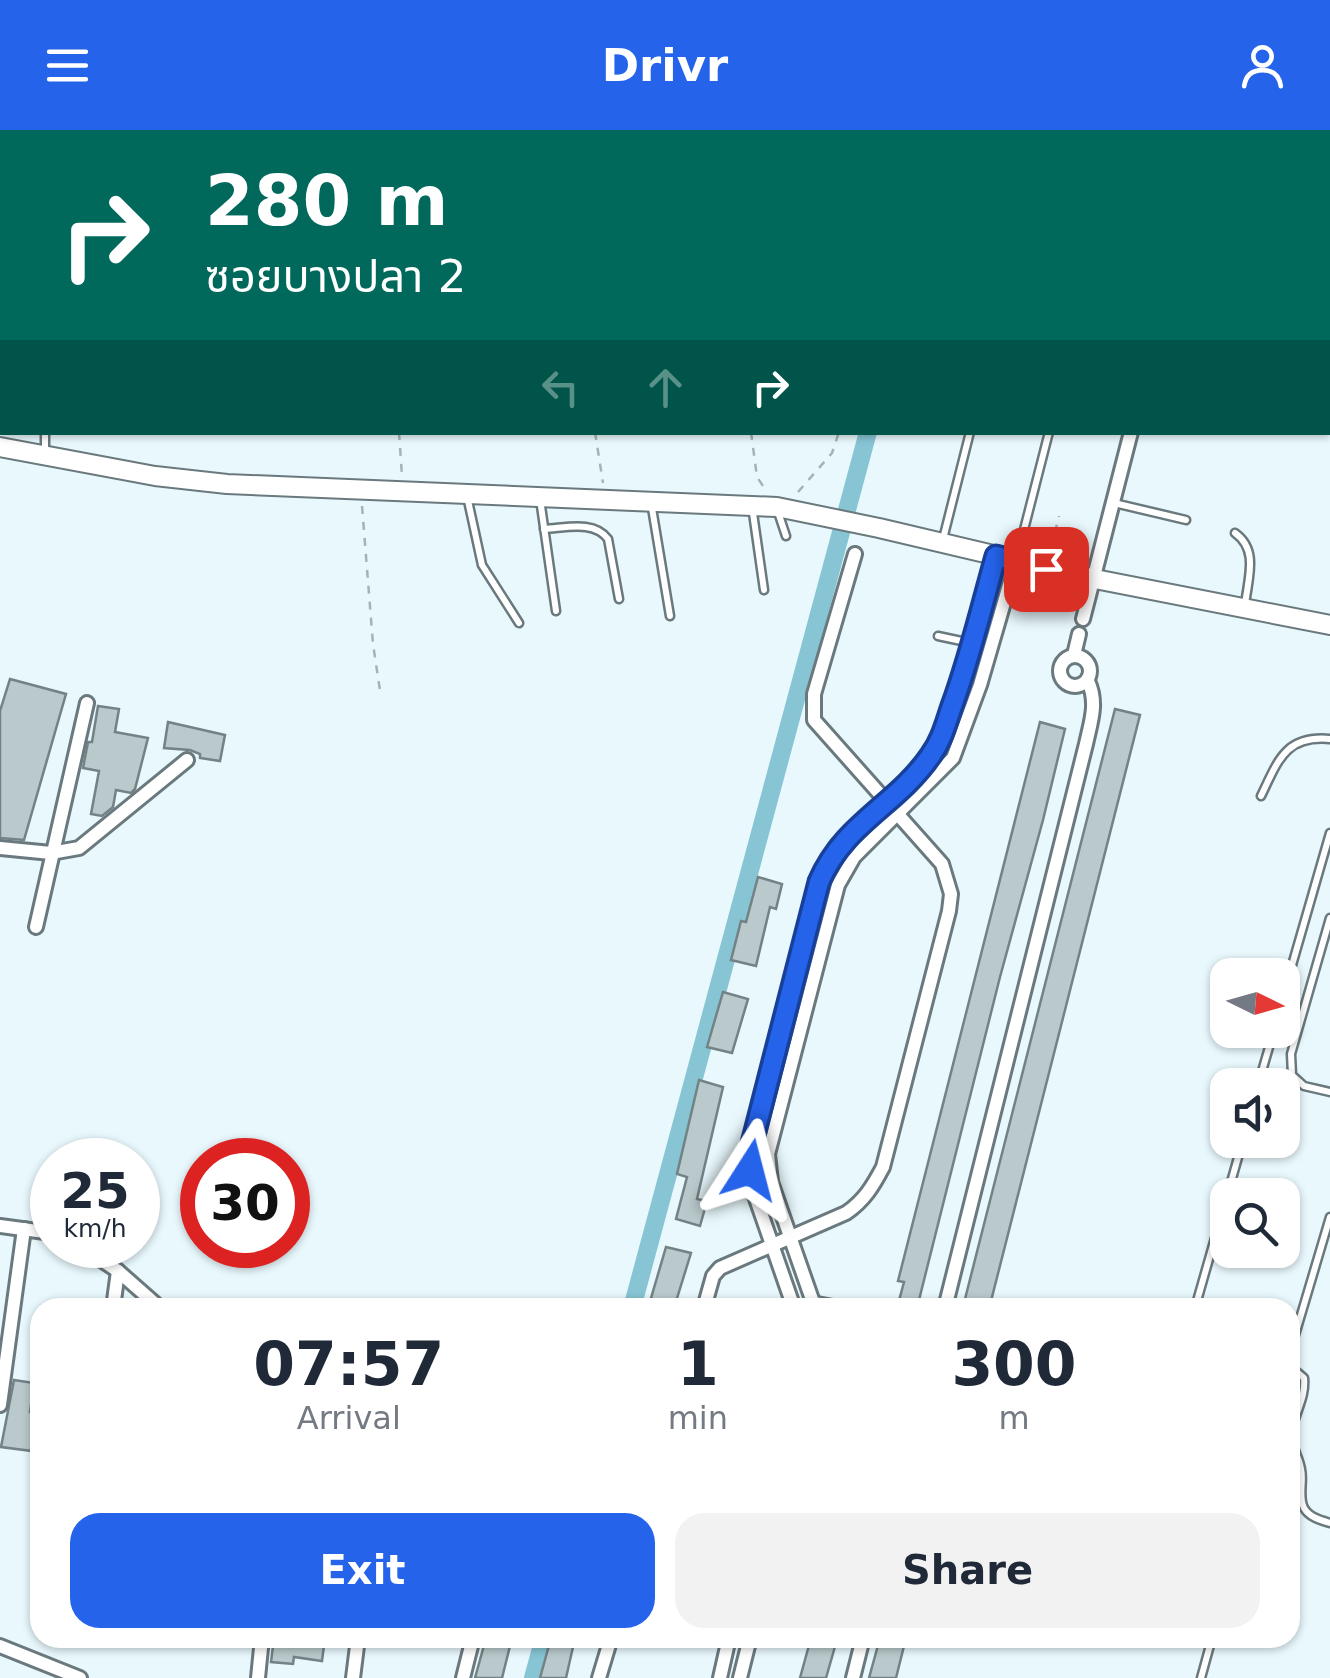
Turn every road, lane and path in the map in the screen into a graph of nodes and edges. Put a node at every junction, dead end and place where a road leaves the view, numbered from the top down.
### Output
1 (45, 435) edge
2 (399, 435) edge
3 (595, 435) edge
4 (751, 435) edge
5 (837, 435) edge
6 (969, 435) edge
7 (1048, 435) edge
8 (1130, 435) edge
9 (0, 447) edge
10 (46, 456) junction
11 (360, 490) junction
12 (402, 492) junction
13 (466, 494) junction
14 (540, 498) junction
15 (606, 500) junction
16 (651, 501) junction
17 (1114, 503) junction
18 (752, 505) junction
19 (777, 508) junction
20 (1059, 516) dead end
21 (1186, 520) dead end
22 (544, 529) junction
23 (1235, 533) dead end
24 (786, 536) dead end
25 (942, 544) junction
26 (855, 554) dead end
27 (996, 556) junction
28 (1016, 561) junction
29 (1046, 569) junction
30 (1095, 580) junction
31 (764, 590) dead end
32 (618, 599) dead end
33 (556, 611) dead end
34 (1244, 611) junction
35 (670, 616) dead end
36 (1083, 619) dead end
37 (519, 623) dead end
38 (1330, 625) edge
39 (1079, 634) dead end
40 (938, 636) dead end
41 (972, 643) junction
42 (1074, 655) junction
43 (962, 679) junction
44 (1088, 680) junction
45 (980, 685) junction
46 (381, 697) dead end
47 (87, 703) dead end
48 (1330, 739) edge
49 (187, 760) dead end
50 (1261, 796) dead end
51 (885, 802) junction
52 (897, 816) junction
53 (1330, 833) edge
54 (0, 848) edge
55 (52, 853) junction
56 (1330, 918) edge
57 (36, 927) dead end
58 (1294, 958) edge
59 (1330, 1092) edge
60 (1238, 1158) edge
61 (1330, 1217) edge
62 (0, 1226) edge
63 (24, 1228) junction
64 (30, 1229) edge
65 (792, 1238) junction
66 (773, 1244) junction
67 (114, 1268) edge
68 (118, 1271) junction
69 (114, 1298) edge
70 (149, 1298) edge
71 (707, 1298) edge
72 (791, 1298) edge
73 (812, 1298) edge
74 (948, 1298) edge
75 (1198, 1298) edge
76 (1300, 1318) edge
77 (1300, 1375) edge
78 (0, 1406) edge
79 (1300, 1407) edge
80 (1300, 1463) edge
81 (1330, 1522) edge
82 (0, 1646) edge
83 (261, 1648) edge
84 (357, 1648) edge
85 (470, 1648) edge
86 (607, 1648) edge
87 (727, 1648) edge
88 (748, 1648) edge
89 (860, 1648) edge
90 (1209, 1648) edge
91 (60, 1675) edge
92 (80, 1678) edge
93 (258, 1678) edge
94 (353, 1678) edge
95 (463, 1678) edge
96 (599, 1678) edge
97 (720, 1678) edge
98 (740, 1678) edge
99 (853, 1678) edge
100 (1201, 1678) edge

1 - 10 lane
2 - 12 path
3 - 15 path
4 - 19 path
5 - 19 path
6 - 25 lane
7 - 28 lane
8 - 17 street
9 - 10 street
10 - 11 street
11 - 12 street
11 - 46 path
12 - 13 street
13 - 14 street
13 - 37 lane
14 - 15 street
14 - 22 lane
15 - 16 street
16 - 18 street
16 - 35 lane
17 - 21 lane
17 - 30 street
18 - 19 street
18 - 31 lane
19 - 24 lane
19 - 25 street
20 - 29 path
22 - 32 lane
22 - 33 lane
23 - 34 lane
25 - 27 street
26 - 51 street
27 - 28 street
27 - 41 street
28 - 29 street
28 - 45 street
29 - 30 street
30 - 34 street
30 - 36 street
34 - 38 street
39 - 42 street
40 - 41 lane
41 - 43 street
42 - 44 street
42 - 44 street
43 - 45 street
43 - 51 street
44 - 74 street
45 - 52 street
47 - 55 street
48 - 50 lane
49 - 55 street
51 - 52 street
51 - 66 street
52 - 65 street
52 - 65 street
53 - 58 lane
54 - 55 street
55 - 57 street
56 - 59 lane
60 - 75 lane
61 - 76 lane
62 - 63 street
63 - 64 street
63 - 78 street
65 - 66 street
65 - 73 street
66 - 71 street
66 - 72 street
67 - 68 street
68 - 69 street
68 - 70 street
77 - 79 lane
80 - 81 lane
82 - 91 street
83 - 93 street
84 - 94 street
85 - 95 street
86 - 96 street
87 - 97 street
88 - 98 street
89 - 99 street
90 - 100 lane
91 - 92 street

